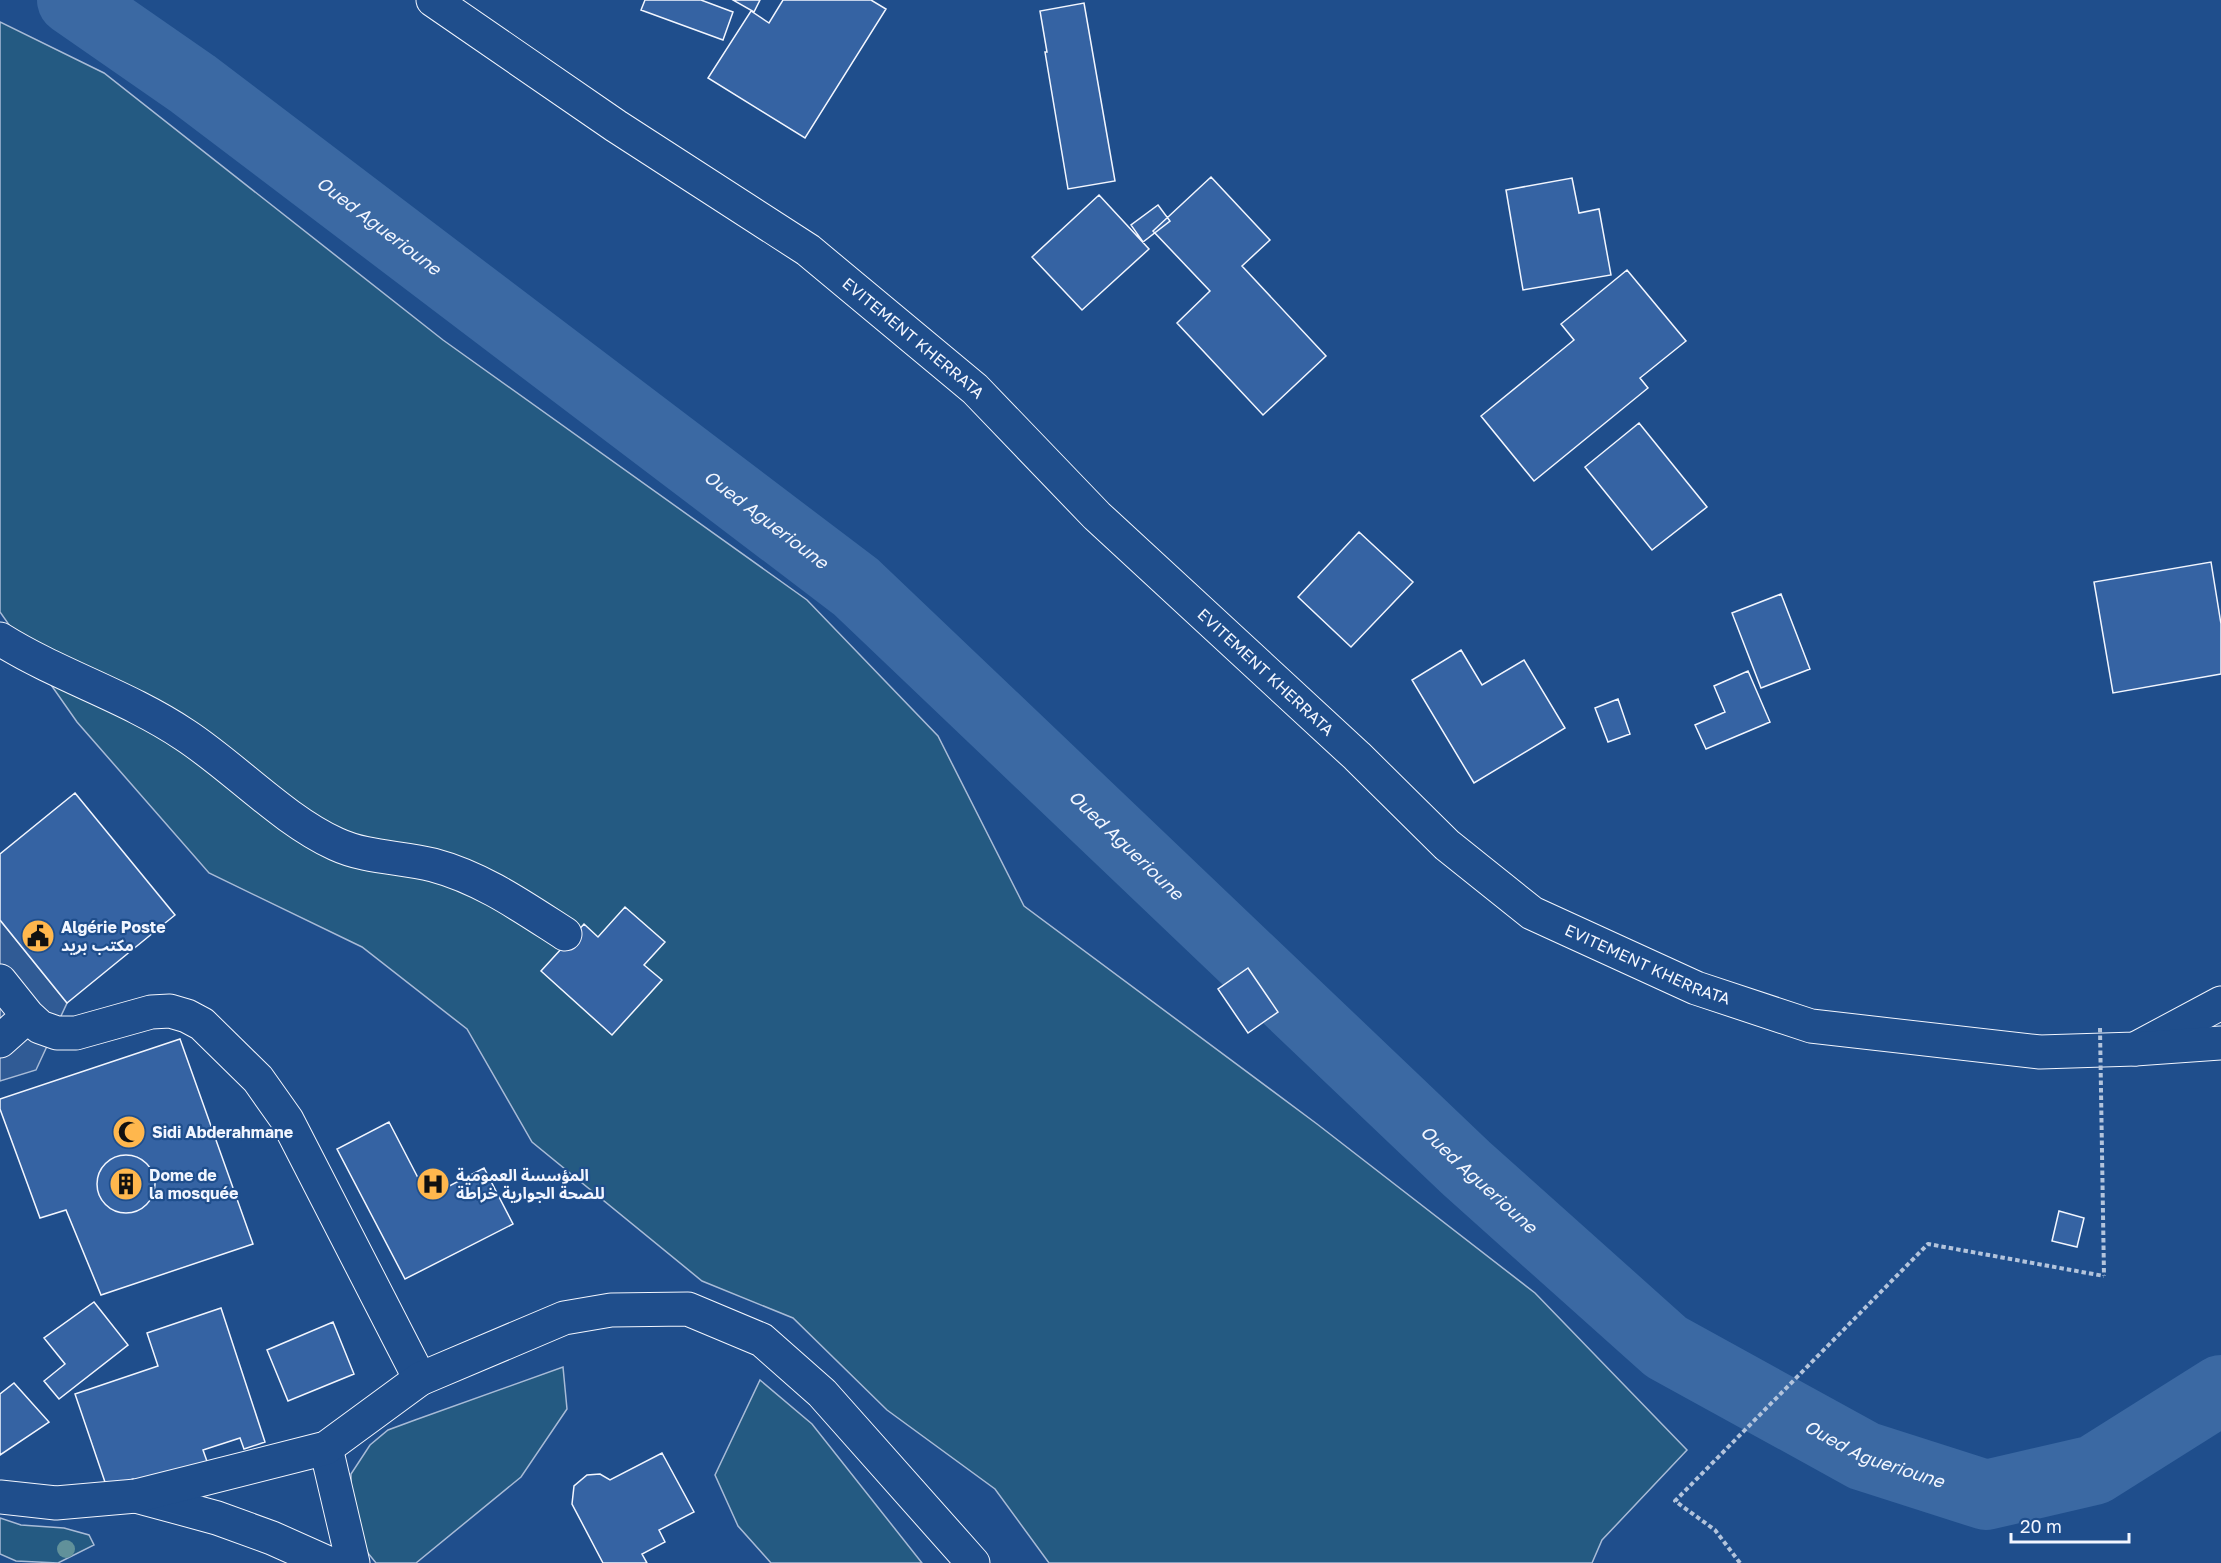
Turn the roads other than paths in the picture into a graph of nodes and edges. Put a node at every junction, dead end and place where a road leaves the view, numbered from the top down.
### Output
1 (434, 0) edge
2 (0, 639) edge
3 (565, 934) dead end
4 (0, 981) edge
5 (2221, 1003) edge
6 (28, 1016) junction
7 (0, 1041) edge
8 (2221, 1043) edge
9 (2135, 1049) junction
10 (420, 1379) junction
11 (326, 1448) junction
12 (136, 1496) junction
13 (0, 1497) edge
14 (328, 1563) edge
15 (353, 1563) edge
16 (973, 1563) edge

1 - 9 main road, EVITEMENT KHERRATA
2 - 3 main road
4 - 6 main road
5 - 9 main road
6 - 7 main road
6 - 10 main road
8 - 9 main road, EVITEMENT KHERRATA
10 - 11 main road
10 - 16 main road
11 - 12 main road
11 - 15 main road
12 - 13 main road
12 - 14 main road

